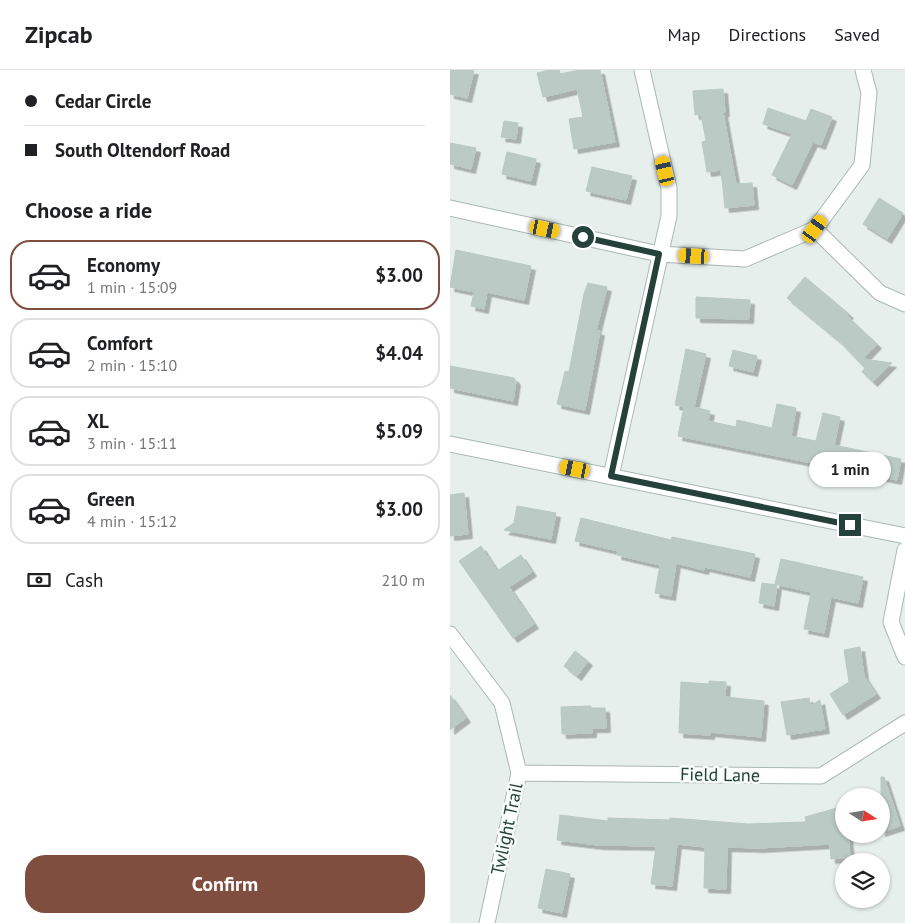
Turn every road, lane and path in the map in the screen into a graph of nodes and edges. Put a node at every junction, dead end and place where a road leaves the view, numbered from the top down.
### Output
1 (642, 70) edge
2 (864, 70) edge
3 (450, 208) edge
4 (815, 229) junction
5 (659, 254) junction
6 (905, 304) edge
7 (450, 444) edge
8 (611, 476) junction
9 (905, 536) edge
10 (905, 550) edge
11 (450, 634) edge
12 (905, 656) edge
13 (905, 723) edge
14 (519, 773) junction
15 (487, 923) edge

1 - 5 street
2 - 4 street
3 - 5 street
4 - 5 street
4 - 6 street
5 - 8 street
7 - 8 street
8 - 9 street
10 - 12 street
11 - 14 street, Twlight Trail
13 - 14 street, Field Lane
14 - 15 street, Twlight Trail

